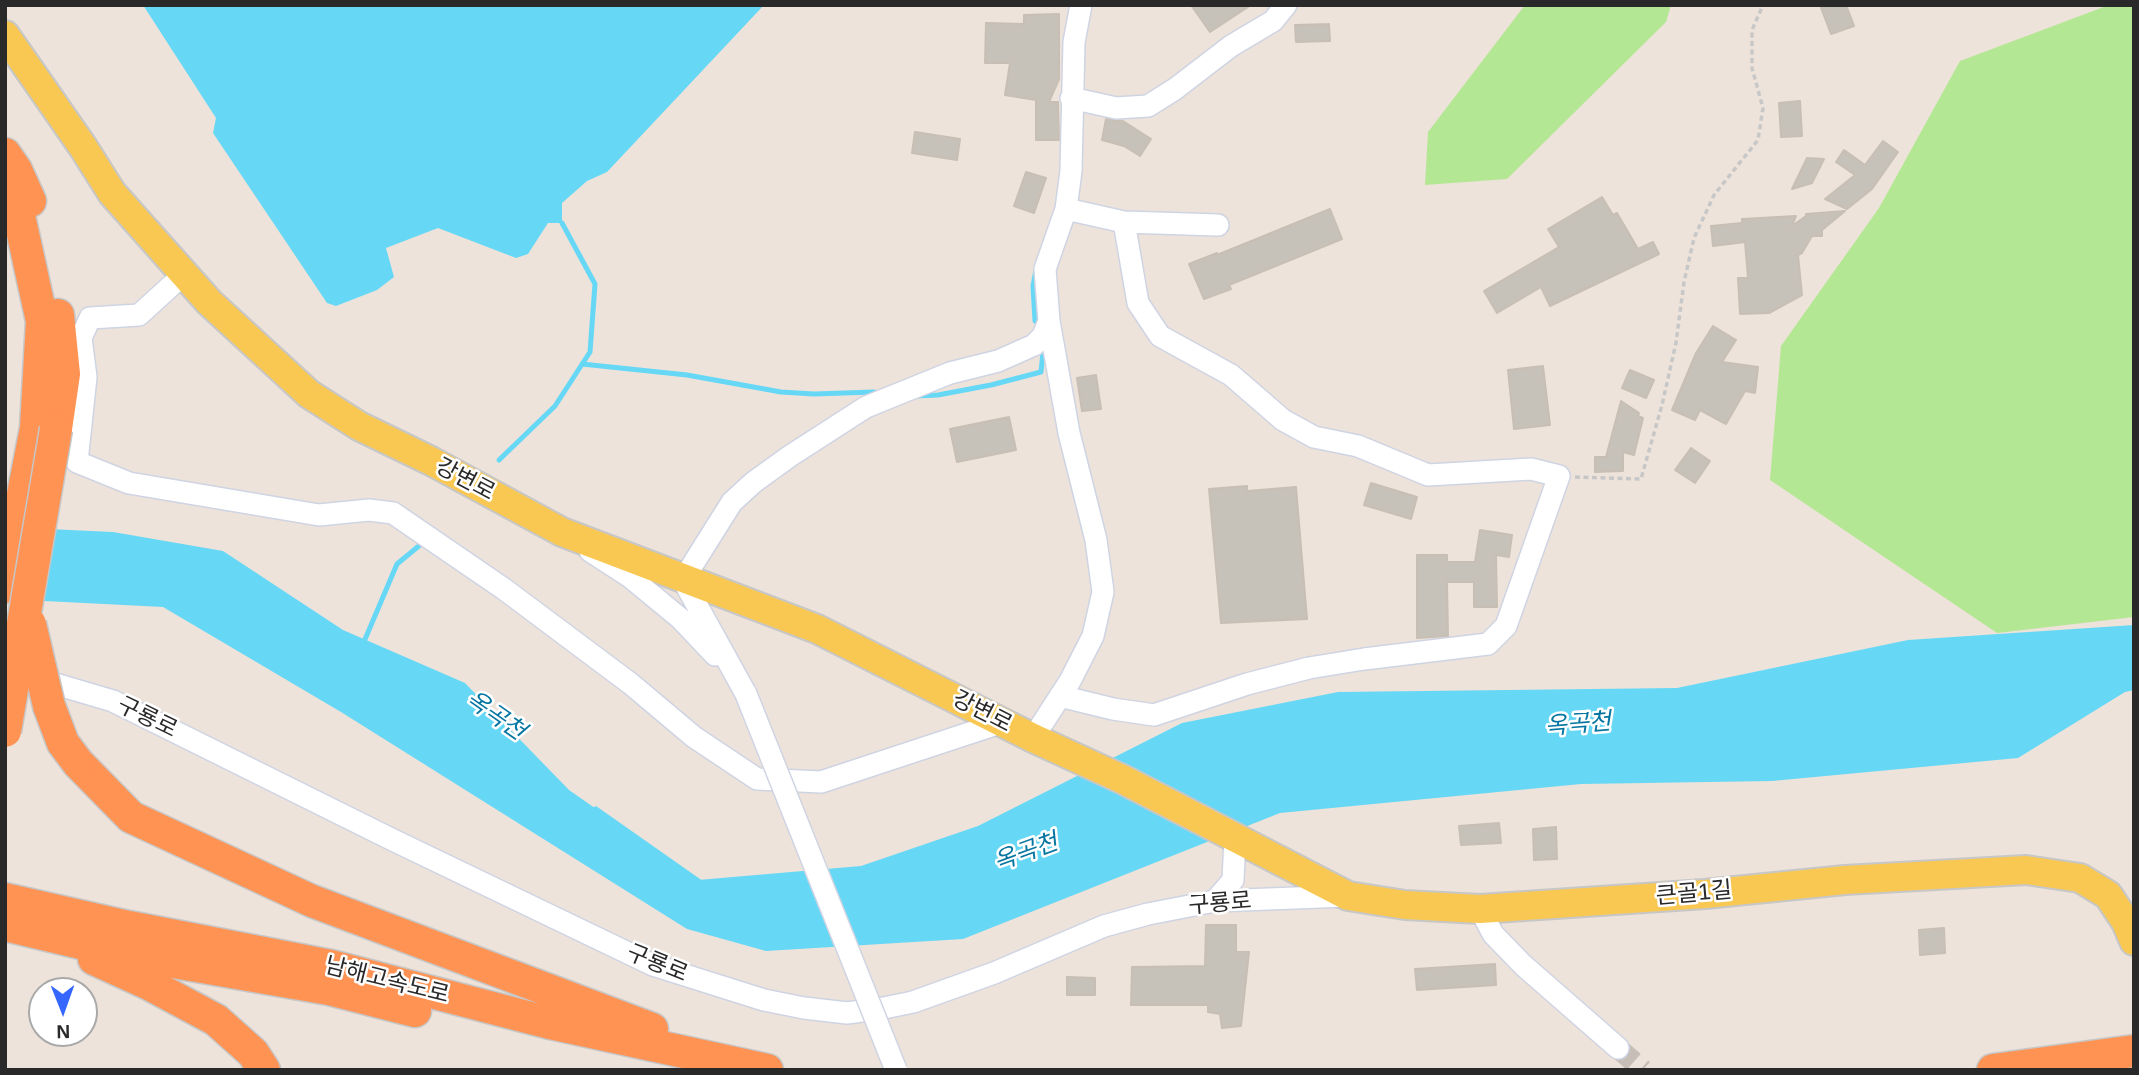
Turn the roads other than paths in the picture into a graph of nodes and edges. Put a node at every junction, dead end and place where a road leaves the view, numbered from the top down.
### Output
1 (1081, 5) edge
2 (1286, 5) edge
3 (5, 35) edge
4 (1071, 98) junction
5 (5, 155) edge
6 (5, 184) edge
7 (1066, 209) junction
8 (1124, 222) junction
9 (1218, 225) dead end
10 (184, 274) junction
11 (1049, 321) junction
12 (46, 428) junction
13 (562, 532) junction
14 (683, 580) junction
15 (5, 587) edge
16 (27, 610) junction
17 (5, 671) edge
18 (741, 685) junction
19 (1060, 696) junction
20 (1003, 722) junction
21 (5, 732) edge
22 (1046, 743) junction
23 (1235, 838) junction
24 (1348, 897) junction
25 (5, 899) edge
26 (1215, 901) junction
27 (1480, 909) junction
28 (5, 925) edge
29 (46, 936) junction
30 (2134, 941) edge
31 (1618, 1048) tunnel mouth
32 (2134, 1051) edge
33 (756, 1068) edge
34 (264, 1070) edge
35 (670, 1070) edge
36 (896, 1070) edge
37 (1993, 1070) edge

1 - 4 street
2 - 4 street
3 - 10 main road, 강변로
4 - 7 street
5 - 12 highway
6 - 12 highway
7 - 8 street
7 - 11 street
8 - 9 street
8 - 19 street
10 - 13 main road, 강변로
10 - 20 street
11 - 14 street
11 - 19 street
12 - 15 highway
12 - 16 highway, bridge
13 - 14 main road, 강변로
13 - 18 street
14 - 18 street
14 - 20 main road, 강변로
16 - 21 highway, bridge
16 - 33 highway, bridge
17 - 26 street, 구룡로
18 - 36 street, bridge
19 - 22 street
20 - 22 main road, 강변로
22 - 23 main road, 강변로
23 - 24 main road, 큰골1길
23 - 26 street
24 - 26 street, 구룡로
24 - 27 main road, 큰골1길
25 - 33 highway, 남해고속도로
27 - 30 main road, 큰골1길
27 - 31 street
28 - 29 highway, 남해고속도로
29 - 34 highway
29 - 35 highway, 남해고속도로
32 - 37 highway

